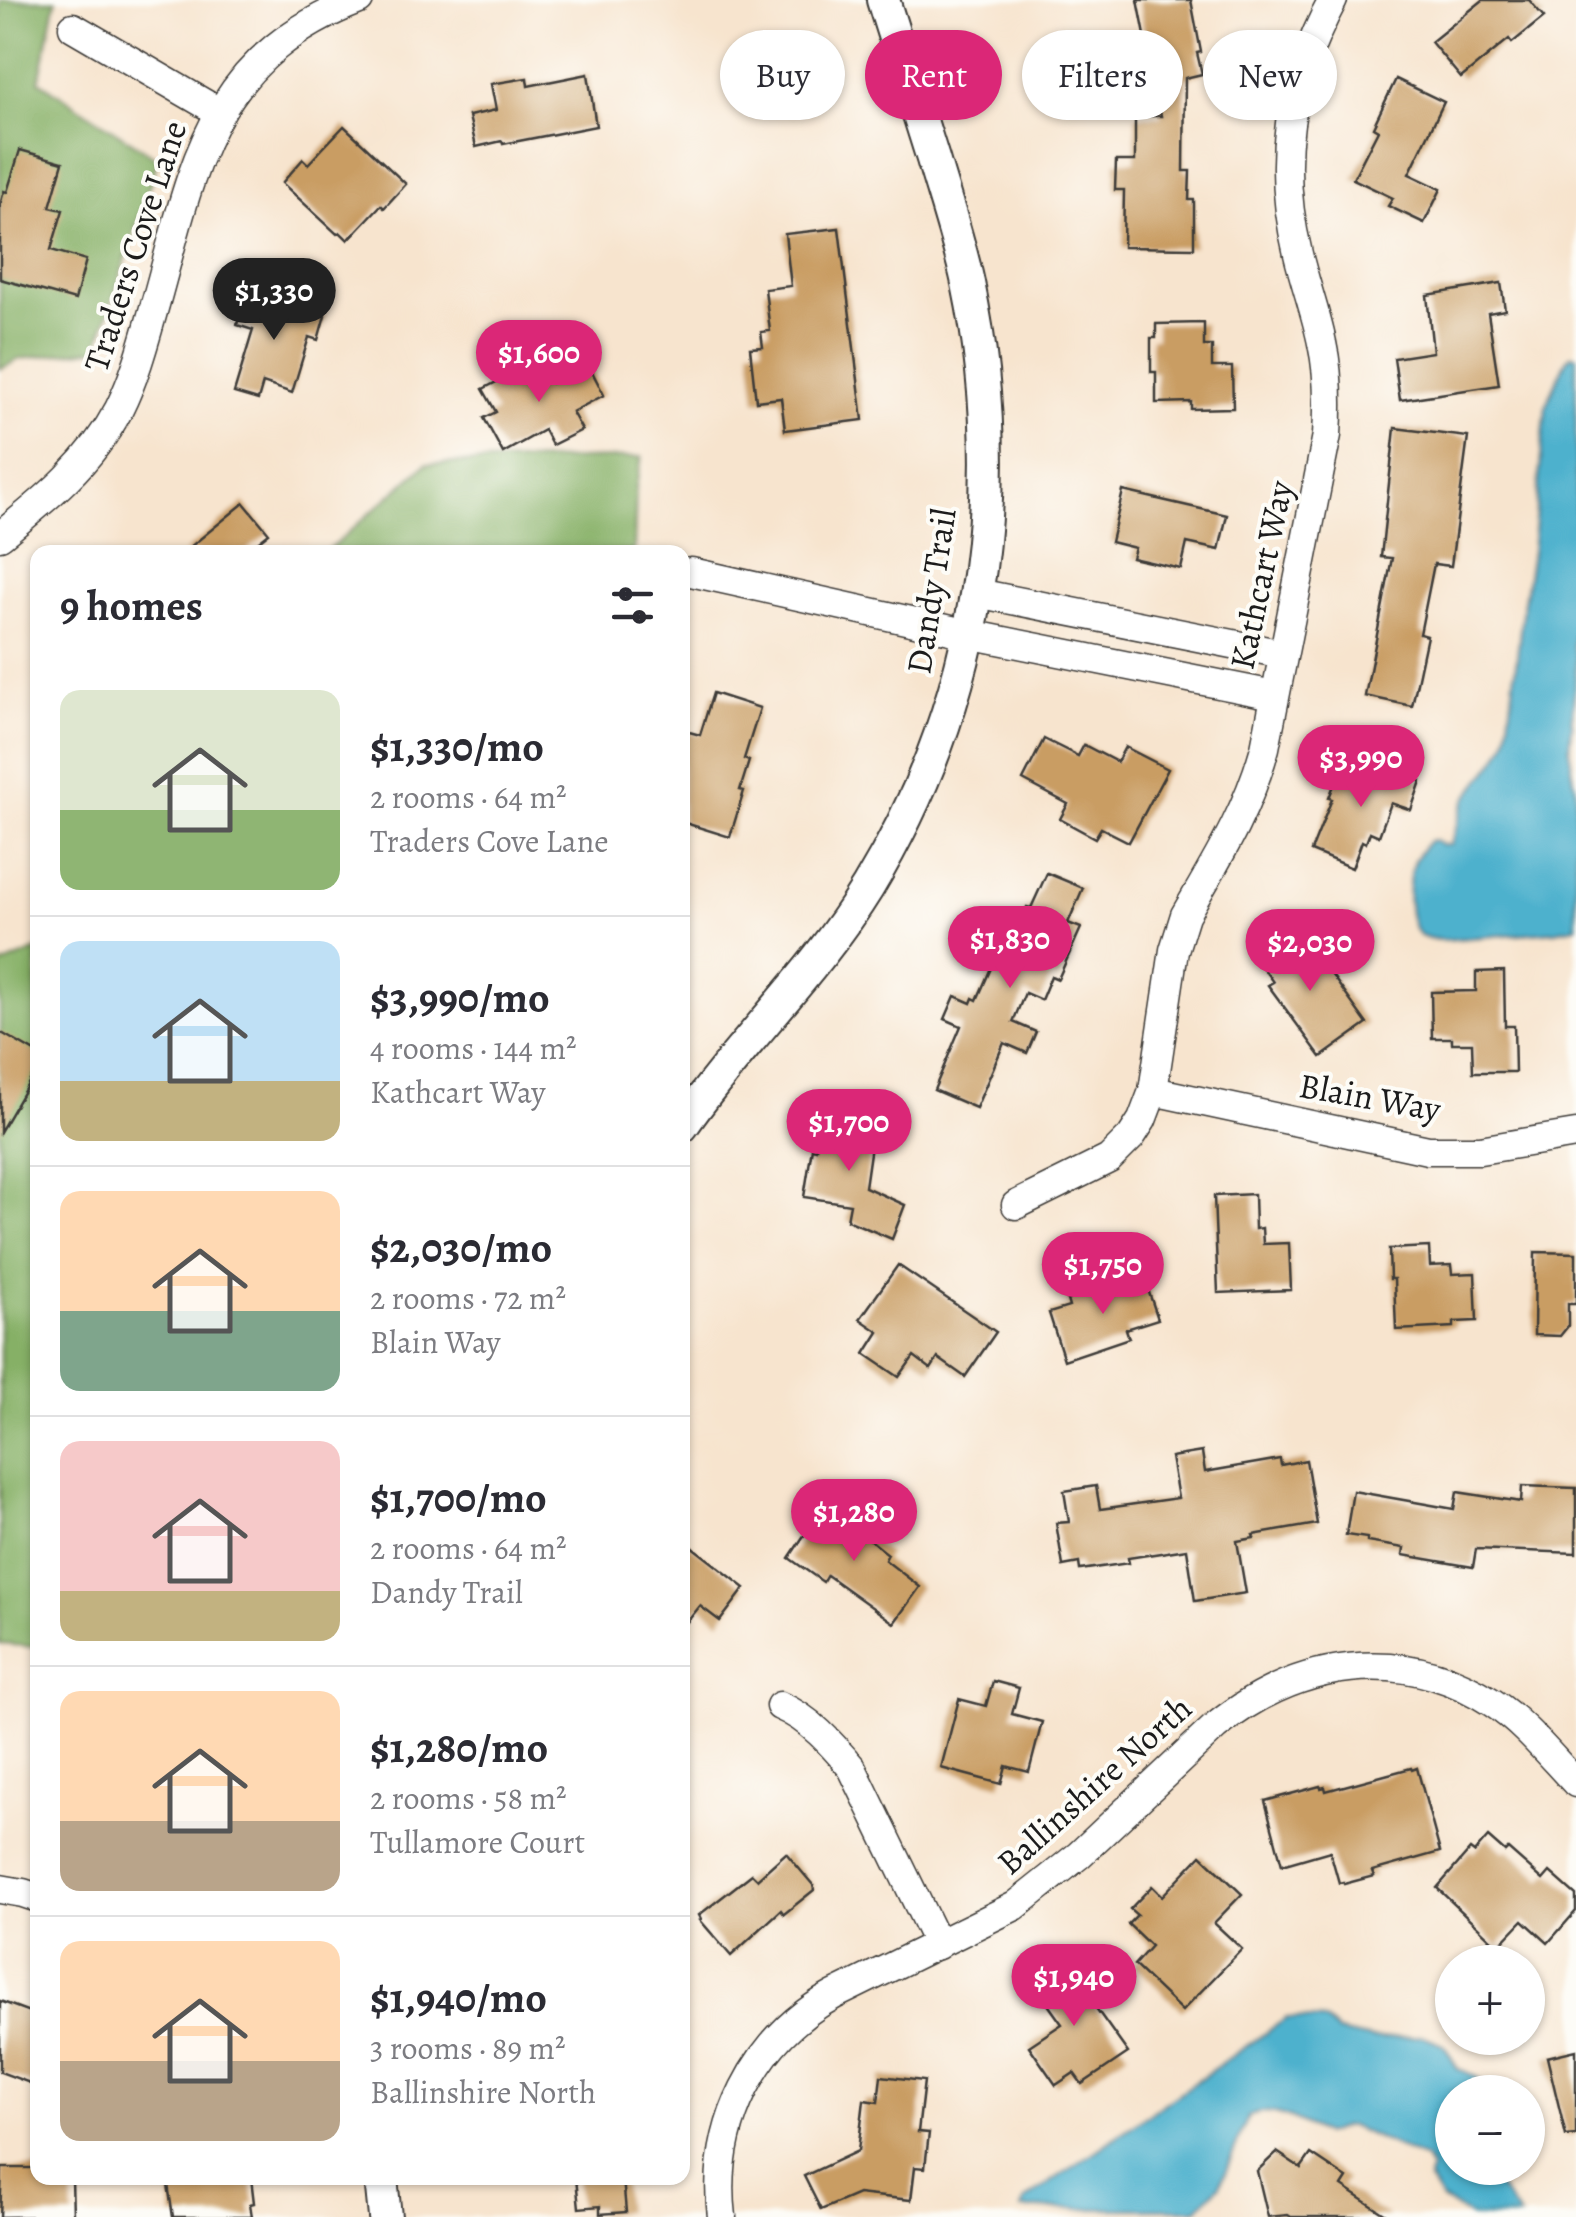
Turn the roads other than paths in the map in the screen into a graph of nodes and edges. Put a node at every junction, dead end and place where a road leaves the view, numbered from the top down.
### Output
1 (358, 0) edge
2 (883, 0) edge
3 (1333, 0) edge
4 (74, 27) dead end
5 (219, 112) junction
6 (0, 536) edge
7 (691, 572) dead end
8 (977, 593) junction
9 (969, 634) junction
10 (1283, 654) junction
11 (1274, 695) junction
12 (1153, 1091) junction
13 (690, 1115) edge
14 (1576, 1134) edge
15 (1016, 1205) dead end
16 (780, 1706) dead end
17 (1576, 1784) edge
18 (0, 1889) edge
19 (30, 1895) edge
20 (938, 1944) junction
21 (382, 2185) edge
22 (385, 2217) edge
23 (722, 2217) edge

1 - 5 street, Traders Cove Lane
2 - 8 street, Dandy Trail
3 - 10 street, Kathcart Way
4 - 5 street
5 - 6 street, Traders Cove Lane
7 - 9 street
8 - 9 street, Dandy Trail
8 - 10 street
9 - 11 street
9 - 13 street, Dandy Trail
10 - 11 street, Kathcart Way
11 - 12 street, Kathcart Way
12 - 14 street, Blain Way
12 - 15 street, Kathcart Way
16 - 20 street
17 - 20 street, Ballinshire North
18 - 19 street
20 - 23 street, Ballinshire North
21 - 22 street

